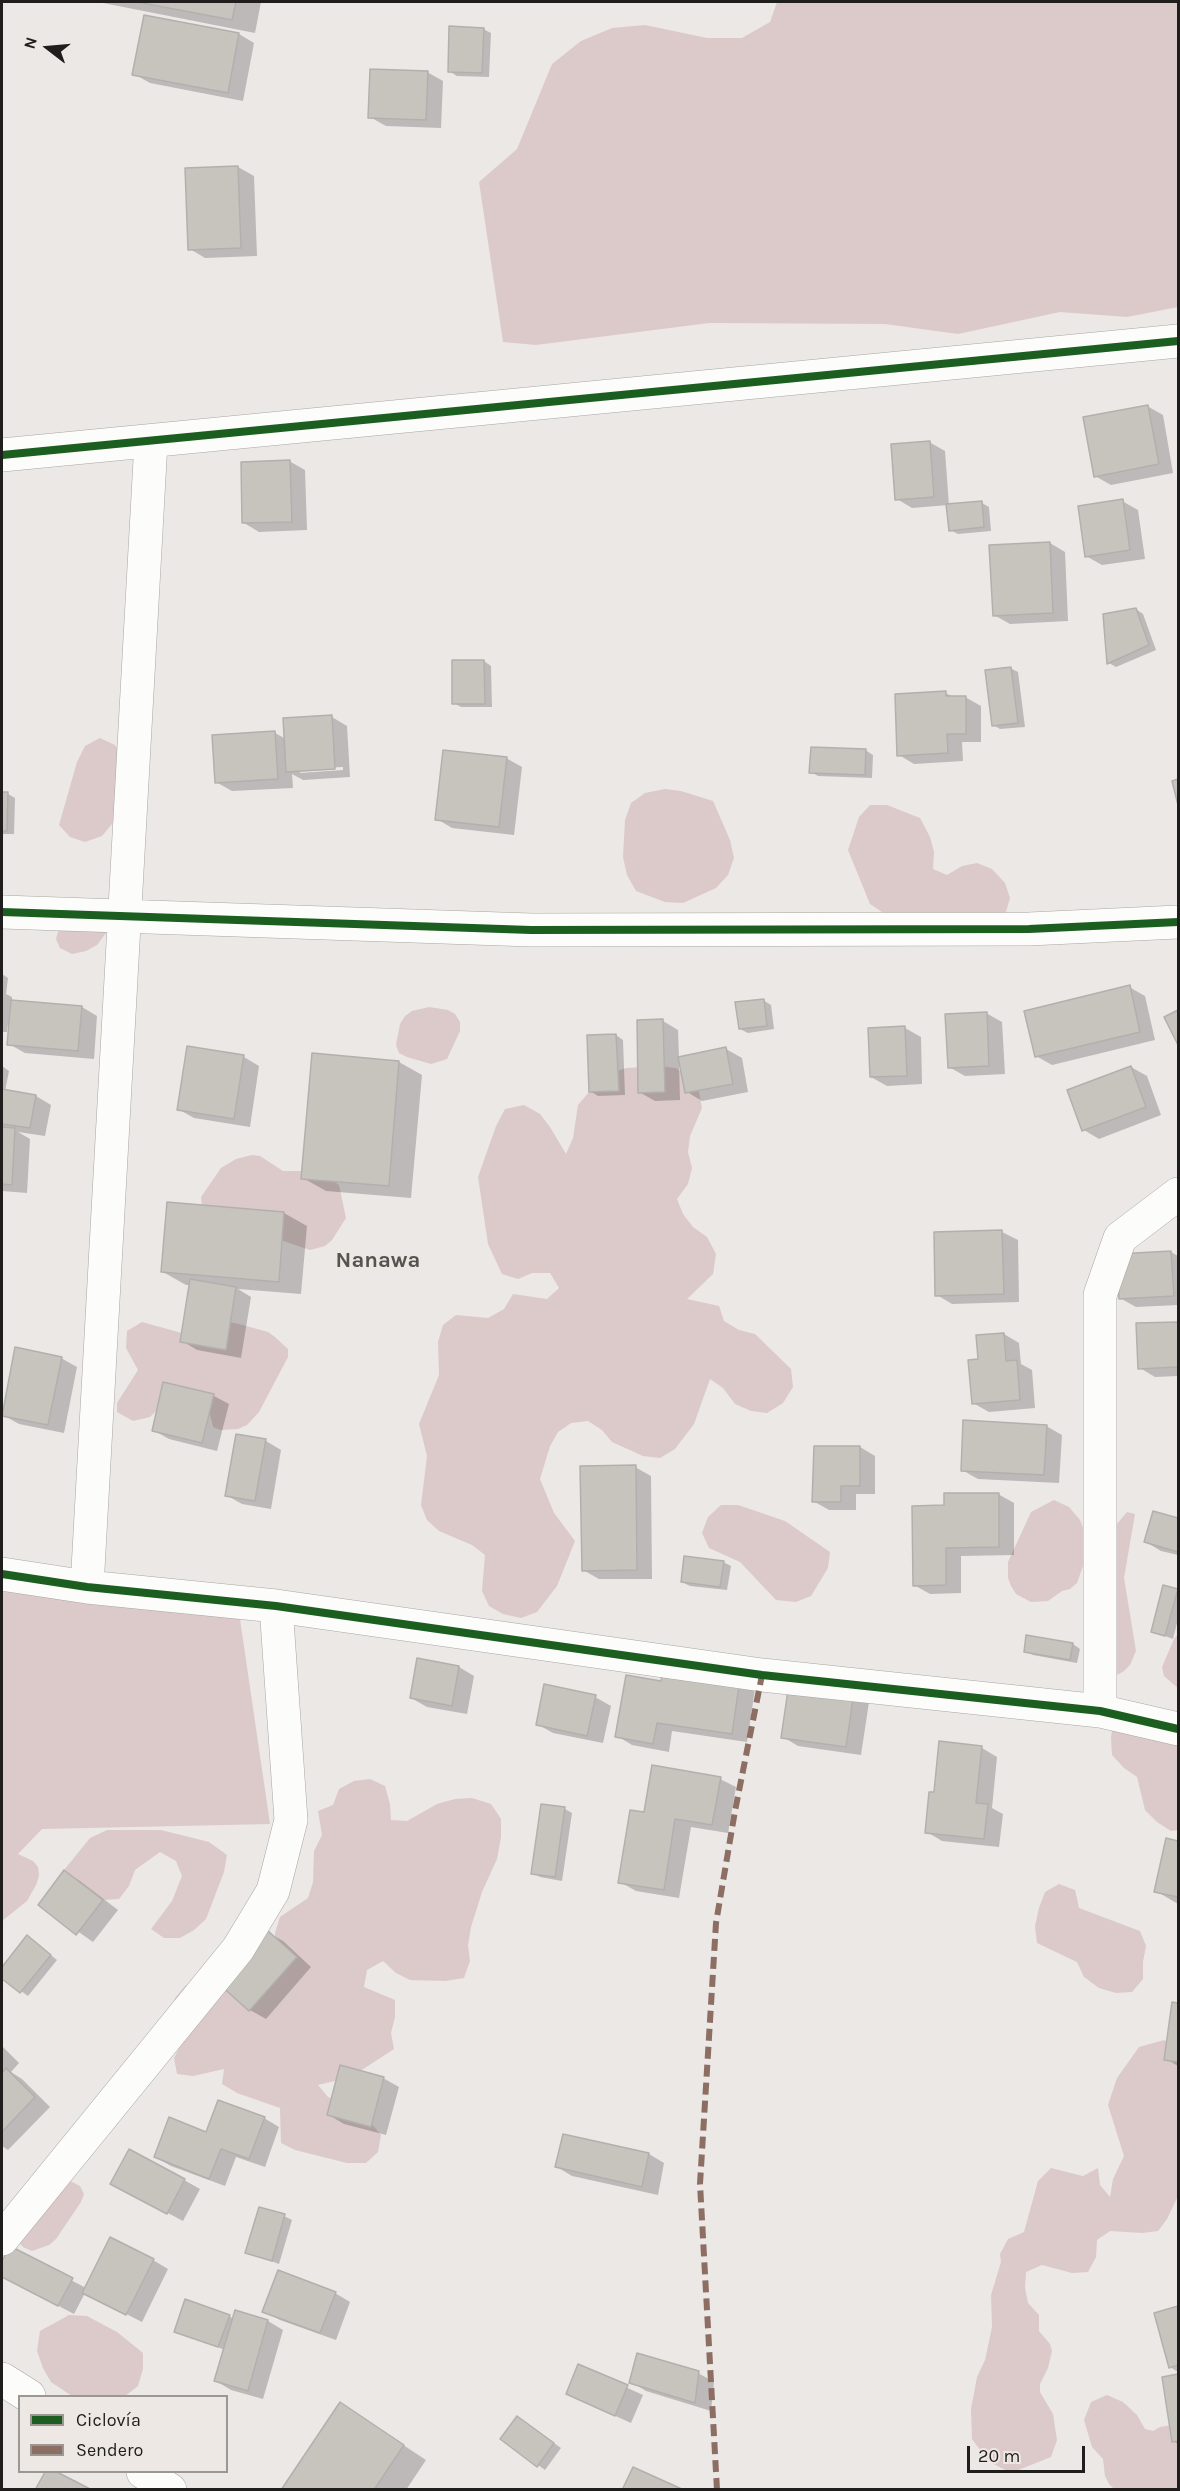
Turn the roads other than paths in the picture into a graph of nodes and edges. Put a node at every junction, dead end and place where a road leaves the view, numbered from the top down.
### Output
1 (1179, 341) edge
2 (151, 442) junction
3 (2, 455) edge
4 (2, 912) edge
5 (125, 917) junction
6 (1179, 922) edge
7 (1179, 1194) edge
8 (2, 1574) edge
9 (87, 1587) junction
10 (276, 1606) junction
11 (1100, 1711) junction
12 (1179, 1729) edge
13 (2, 2239) edge
14 (2, 2379) edge
15 (26, 2395) edge
16 (144, 2473) edge
17 (170, 2490) edge

1 - 2 street
2 - 3 street
2 - 5 street
4 - 5 street
5 - 6 street
5 - 9 street
7 - 11 street
8 - 9 street
9 - 10 street
10 - 11 street
10 - 13 street
11 - 12 street
14 - 15 street
16 - 17 street

